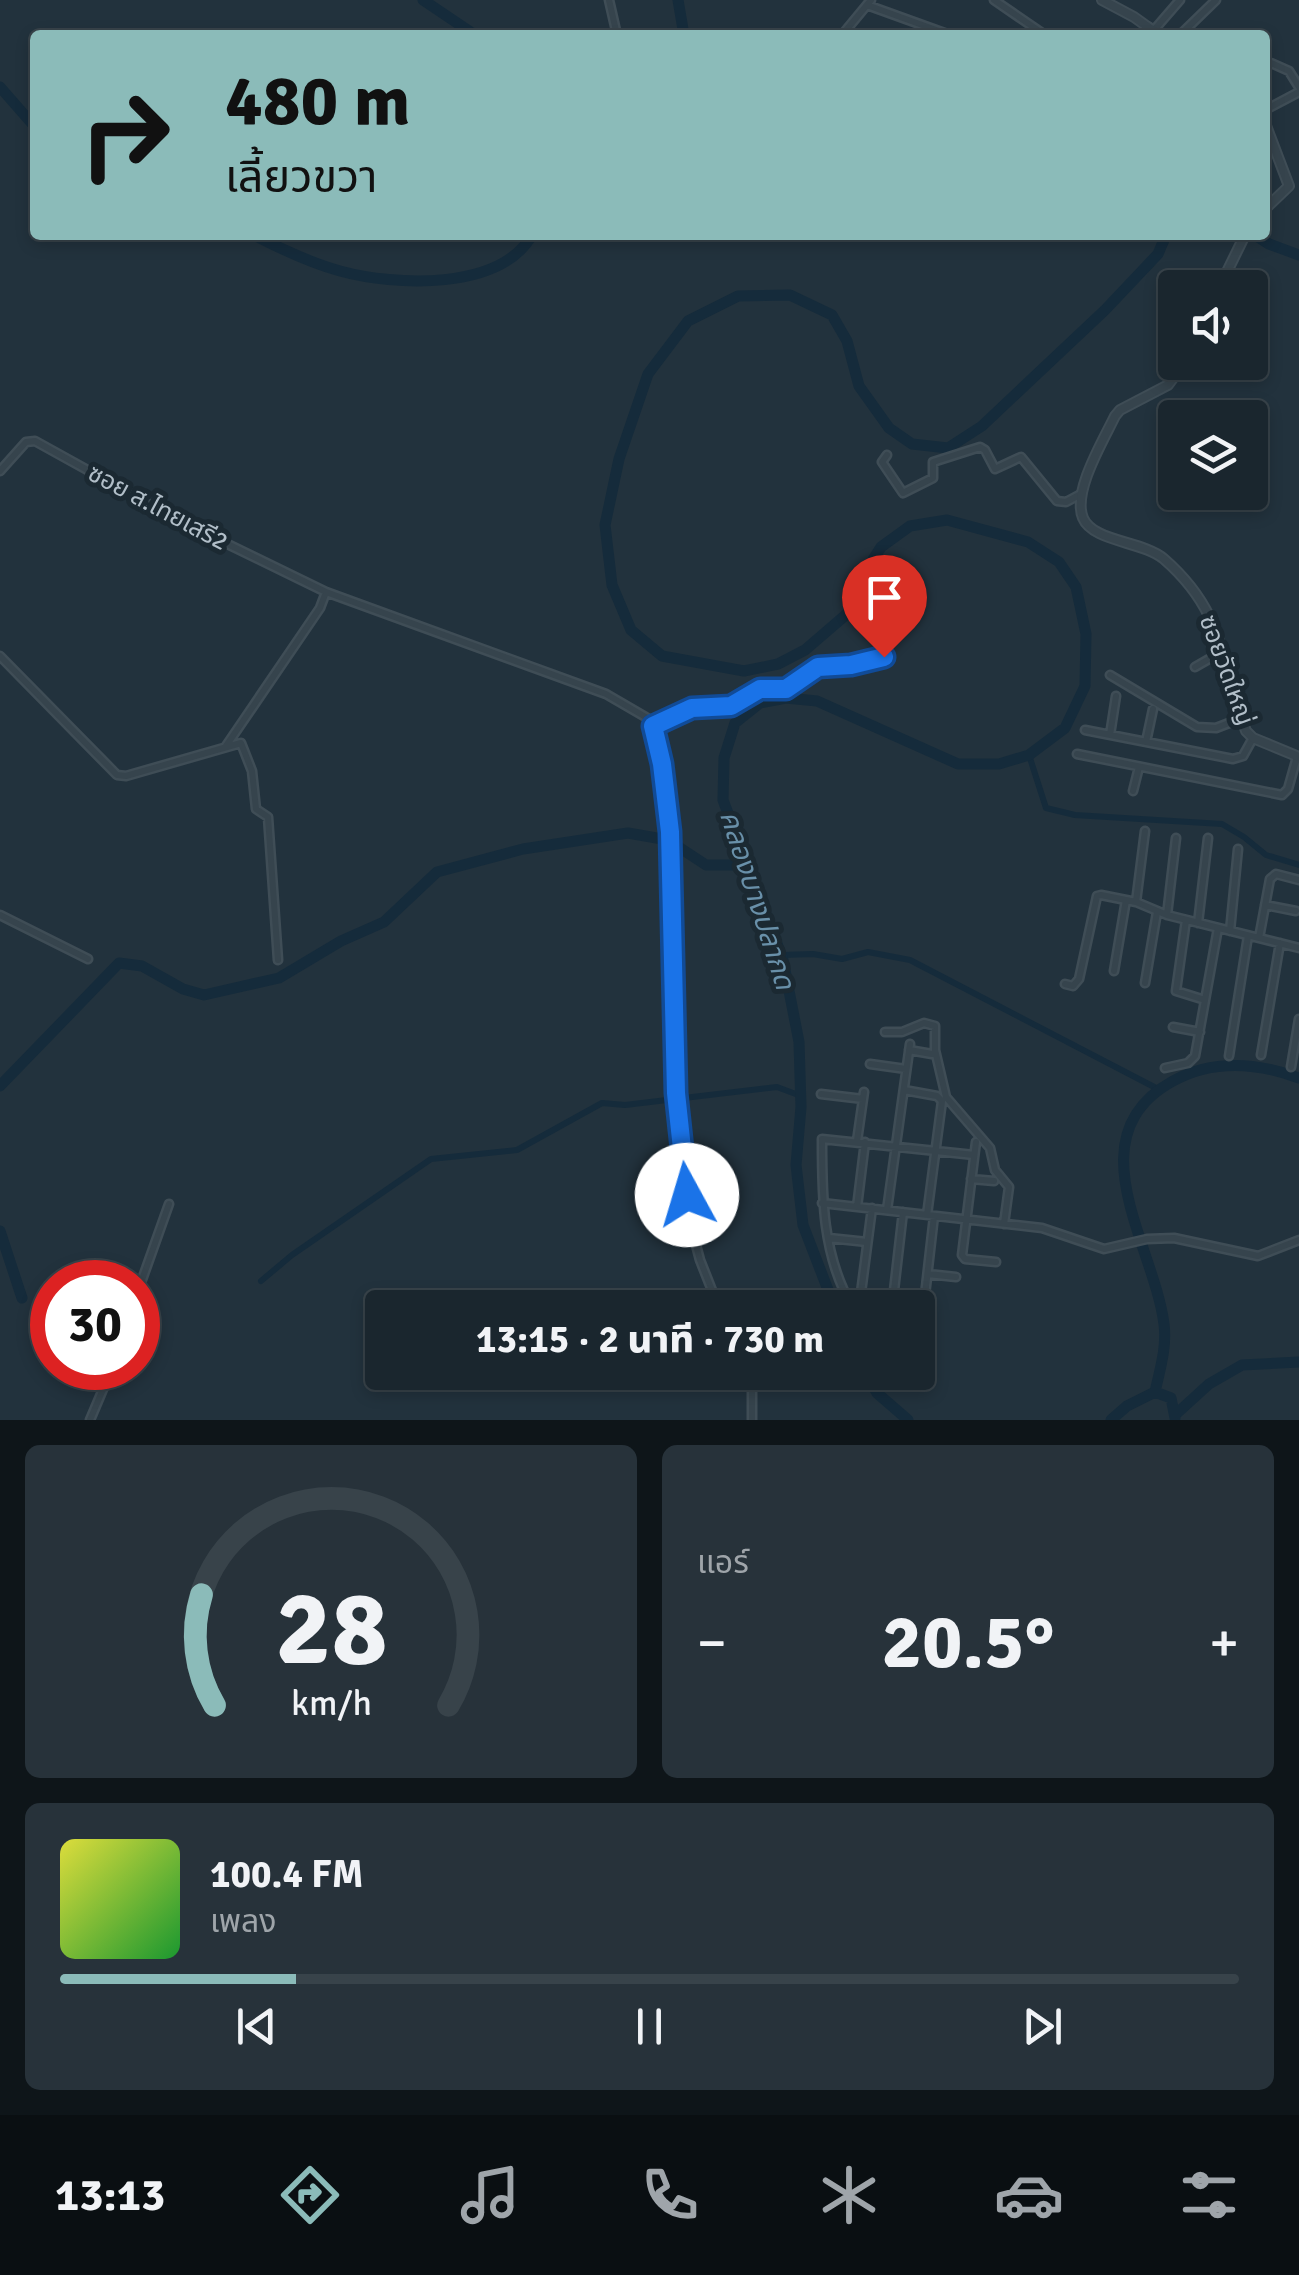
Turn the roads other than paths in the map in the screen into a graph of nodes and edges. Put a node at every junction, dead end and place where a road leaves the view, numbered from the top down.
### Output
1 (609, 0) edge
2 (994, 0) edge
3 (1102, 0) edge
4 (1180, 0) edge
5 (1216, 0) edge
6 (869, 2) edge
7 (616, 30) edge
8 (846, 30) edge
9 (938, 30) edge
10 (1038, 30) edge
11 (1152, 30) edge
12 (1155, 30) edge
13 (1185, 30) edge
14 (1270, 63) dead end
15 (1299, 89) edge
16 (1270, 107) edge
17 (1270, 136) edge
18 (1270, 204) edge
19 (1243, 240) edge
20 (1227, 270) edge
21 (1172, 380) edge
22 (886, 455) dead end
23 (0, 471) edge
24 (1081, 494) junction
25 (326, 592) junction
26 (1223, 651) junction
27 (0, 656) edge
28 (884, 657) dead end
29 (1195, 666) dead end
30 (1110, 674) dead end
31 (1116, 696) dead end
32 (1153, 710) dead end
33 (1242, 718) junction
34 (653, 726) junction
35 (1084, 730) dead end
36 (1110, 735) junction
37 (1254, 738) junction
38 (1146, 742) junction
39 (226, 748) junction
40 (1077, 754) dead end
41 (1298, 757) edge
42 (1139, 767) junction
43 (1133, 792) dead end
44 (1145, 831) dead end
45 (1176, 838) dead end
46 (1208, 838) dead end
47 (1238, 849) dead end
48 (1299, 880) edge
49 (1126, 900) junction
50 (1136, 902) junction
51 (1265, 905) junction
52 (1157, 912) junction
53 (1296, 912) dead end
54 (0, 916) edge
55 (1167, 916) junction
56 (1186, 920) junction
57 (1198, 923) junction
58 (1218, 928) junction
59 (1230, 931) junction
60 (1248, 936) junction
61 (1259, 938) junction
62 (1280, 943) junction
63 (1299, 948) edge
64 (88, 959) dead end
65 (278, 960) dead end
66 (1114, 970) dead end
67 (1145, 983) dead end
68 (1065, 984) dead end
69 (1205, 1000) junction
70 (1299, 1019) edge
71 (1173, 1027) dead end
72 (885, 1032) dead end
73 (1200, 1032) junction
74 (932, 1054) dead end
75 (1261, 1055) dead end
76 (1228, 1056) dead end
77 (870, 1064) dead end
78 (1291, 1067) dead end
79 (1165, 1068) dead end
80 (906, 1069) junction
81 (904, 1090) junction
82 (821, 1094) dead end
83 (861, 1142) junction
84 (976, 1142) dead end
85 (896, 1146) junction
86 (936, 1151) junction
87 (974, 1155) junction
88 (971, 1179) junction
89 (994, 1181) dead end
90 (822, 1203) junction
91 (169, 1204) dead end
92 (857, 1207) junction
93 (872, 1208) junction
94 (887, 1210) junction
95 (903, 1212) junction
96 (930, 1215) junction
97 (966, 1220) junction
98 (1004, 1224) junction
99 (828, 1238) junction
100 (1299, 1240) edge
101 (868, 1242) junction
102 (149, 1260) edge
103 (996, 1262) dead end
104 (928, 1274) junction
105 (956, 1277) dead end
106 (711, 1290) edge
107 (843, 1290) edge
108 (859, 1290) edge
109 (894, 1290) edge
110 (926, 1290) edge
111 (103, 1390) edge
112 (752, 1390) edge
113 (90, 1420) edge
114 (752, 1420) edge

1 - 7 street
2 - 10 street
3 - 11 street
4 - 12 street
5 - 13 street
6 - 8 street
6 - 9 street
14 - 15 street
15 - 16 street
17 - 18 street
19 - 20 street
21 - 24 street
22 - 24 street
23 - 25 street, ซอย ส.ไทยเสรี2
24 - 26 street, ซอยวัดใหญ่
25 - 34 street
25 - 39 street
26 - 29 street
26 - 33 street, ซอยวัดใหญ่
27 - 39 street
28 - 34 street
30 - 33 street
31 - 36 street
32 - 38 street
33 - 37 street, ซอยวัดใหญ่
34 - 106 street
35 - 36 street
36 - 38 street
37 - 38 street
37 - 41 street, ซอยวัดใหญ่
39 - 65 street
40 - 42 street
41 - 42 street
42 - 43 street
44 - 50 street
45 - 55 street
46 - 57 street
47 - 59 street
48 - 51 street
49 - 50 street
49 - 66 street
49 - 68 street
50 - 52 street
51 - 53 street
51 - 61 street
52 - 55 street
52 - 67 street
54 - 64 street
55 - 56 street
56 - 57 street
56 - 69 street
57 - 58 street
58 - 59 street
58 - 69 street
59 - 60 street
60 - 61 street
60 - 76 street
61 - 62 street
62 - 63 street
62 - 75 street
69 - 73 street
70 - 78 street
71 - 73 street
72 - 98 street
73 - 79 street
74 - 80 street
77 - 80 street
80 - 81 street
81 - 85 street
81 - 86 street
82 - 83 street
83 - 85 street
83 - 90 street
83 - 92 street
84 - 87 street
85 - 86 street
85 - 94 street
86 - 87 street
86 - 96 street
87 - 88 street
88 - 89 street
88 - 97 street
90 - 92 street
90 - 99 street
91 - 102 street
92 - 93 street
93 - 94 street
93 - 101 street
94 - 95 street
95 - 96 street
95 - 109 street
96 - 97 street
96 - 104 street
97 - 98 street
97 - 103 street
98 - 100 street
99 - 101 street
99 - 107 street
101 - 108 street
104 - 105 street
104 - 110 street
111 - 113 street
112 - 114 street

